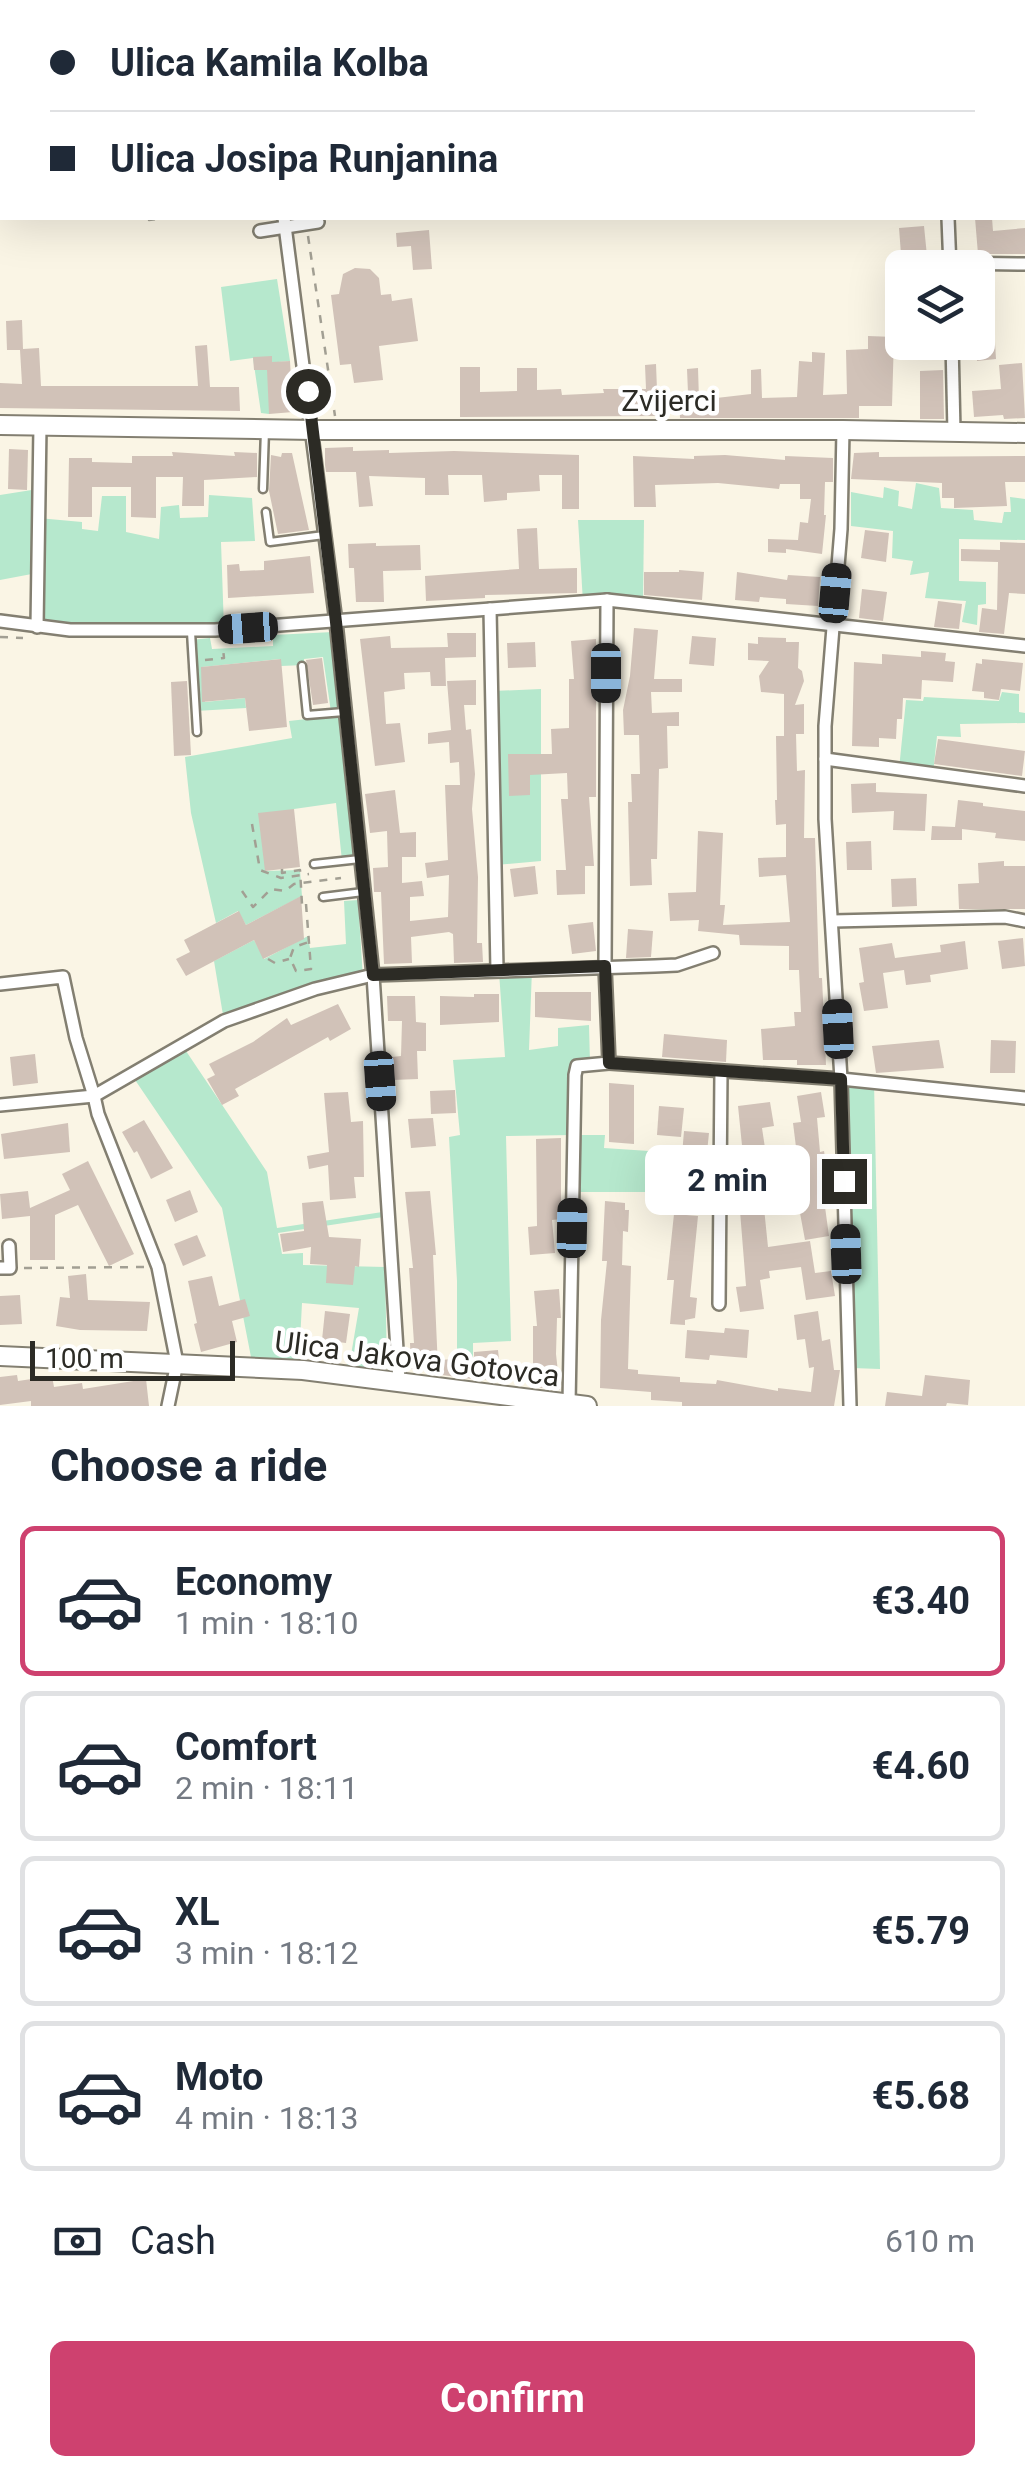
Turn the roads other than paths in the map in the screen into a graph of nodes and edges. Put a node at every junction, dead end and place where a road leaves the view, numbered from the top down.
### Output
1 (948, 220) edge
2 (285, 222) edge
3 (318, 222) dead end
4 (260, 231) dead end
5 (949, 250) edge
6 (995, 264) edge
7 (1025, 264) edge
8 (952, 360) edge
9 (0, 425) edge
10 (40, 426) junction
11 (265, 428) junction
12 (313, 430) junction
13 (843, 430) junction
14 (954, 432) junction
15 (1025, 433) edge
16 (263, 489) dead end
17 (266, 512) dead end
18 (326, 534) junction
19 (606, 600) junction
20 (490, 610) junction
21 (0, 621) edge
22 (336, 622) junction
23 (832, 625) junction
24 (37, 627) junction
25 (191, 630) junction
26 (1025, 646) edge
27 (302, 666) dead end
28 (346, 712) junction
29 (197, 732) dead end
30 (825, 759) junction
31 (1025, 786) edge
32 (361, 859) junction
33 (314, 864) dead end
34 (364, 892) junction
35 (322, 897) dead end
36 (833, 921) junction
37 (1025, 921) edge
38 (712, 953) dead end
39 (605, 966) junction
40 (497, 970) junction
41 (373, 975) junction
42 (0, 984) edge
43 (609, 1063) junction
44 (721, 1070) junction
45 (841, 1079) junction
46 (94, 1096) junction
47 (1025, 1098) edge
48 (0, 1105) edge
49 (9, 1246) dead end
50 (5, 1268) edge
51 (719, 1304) dead end
52 (0, 1356) edge
53 (177, 1363) junction
54 (399, 1381) junction
55 (578, 1405) edge
56 (168, 1406) edge
57 (850, 1406) edge

1 - 5 street
2 - 3 street
2 - 4 street
2 - 12 street
6 - 7 street
8 - 14 street
9 - 10 main road, Zvijerci
10 - 11 main road, Zvijerci
10 - 24 street
11 - 12 main road, Zvijerci
11 - 16 lane
12 - 13 main road, Zvijerci
12 - 18 street
13 - 14 main road, Zvijerci
13 - 23 street
14 - 15 main road, Zvijerci
17 - 18 lane
18 - 22 street
19 - 20 street
19 - 23 street
19 - 39 street
20 - 22 street
20 - 40 street
21 - 24 street
22 - 25 street
22 - 28 street
23 - 26 street
23 - 30 street
24 - 25 street
25 - 29 lane
27 - 28 lane
28 - 32 street
30 - 31 street
30 - 36 street
32 - 33 lane
32 - 34 street
34 - 35 lane
34 - 41 street
36 - 37 street
36 - 45 street
38 - 39 street
39 - 40 street
39 - 43 street
40 - 41 street
41 - 46 street
41 - 54 street
42 - 46 street
43 - 44 street
43 - 55 street
44 - 45 street
44 - 51 street
45 - 47 street
45 - 57 street
46 - 48 street
46 - 53 street
49 - 50 street
52 - 53 main road, Ulica Jakova Gotovca
53 - 54 main road, Ulica Jakova Gotovca
53 - 56 street
54 - 55 main road, Ulica Jakova Gotovca

